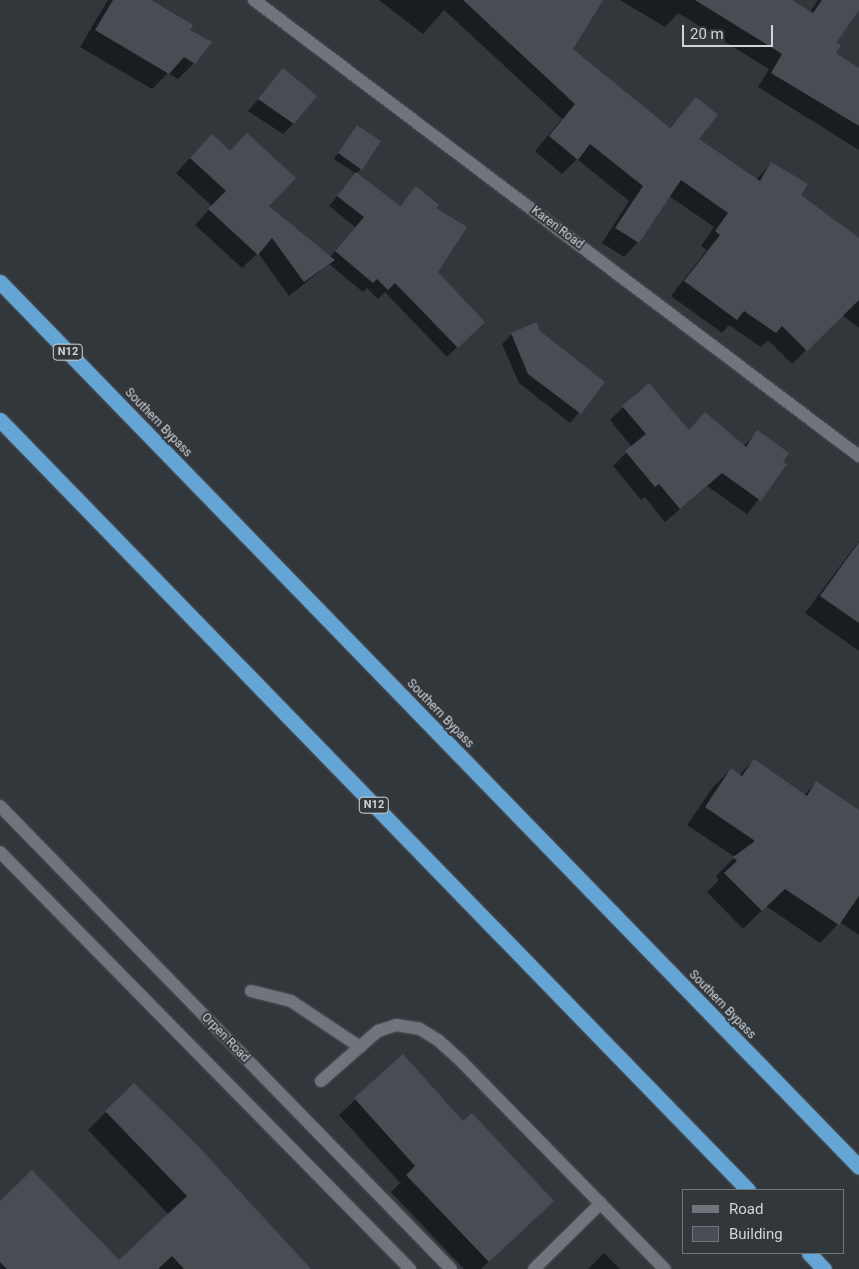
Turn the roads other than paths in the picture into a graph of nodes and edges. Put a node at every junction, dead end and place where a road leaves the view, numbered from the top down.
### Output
1 (254, 0) edge
2 (0, 282) edge
3 (0, 420) edge
4 (859, 456) edge
5 (0, 806) edge
6 (0, 852) edge
7 (251, 991) dead end
8 (360, 1047) junction
9 (321, 1081) dead end
10 (859, 1167) edge
11 (747, 1189) edge
12 (601, 1204) junction
13 (810, 1254) edge
14 (410, 1269) edge
15 (451, 1269) edge
16 (534, 1269) edge
17 (664, 1269) edge
18 (824, 1269) edge

1 - 4 street, Karen Road
2 - 10 highway, Southern Bypass / N12
3 - 11 highway, N12
5 - 15 street, Orpen Road
6 - 14 street
7 - 8 street
8 - 9 street
8 - 12 street
12 - 16 street
12 - 17 street
13 - 18 highway

